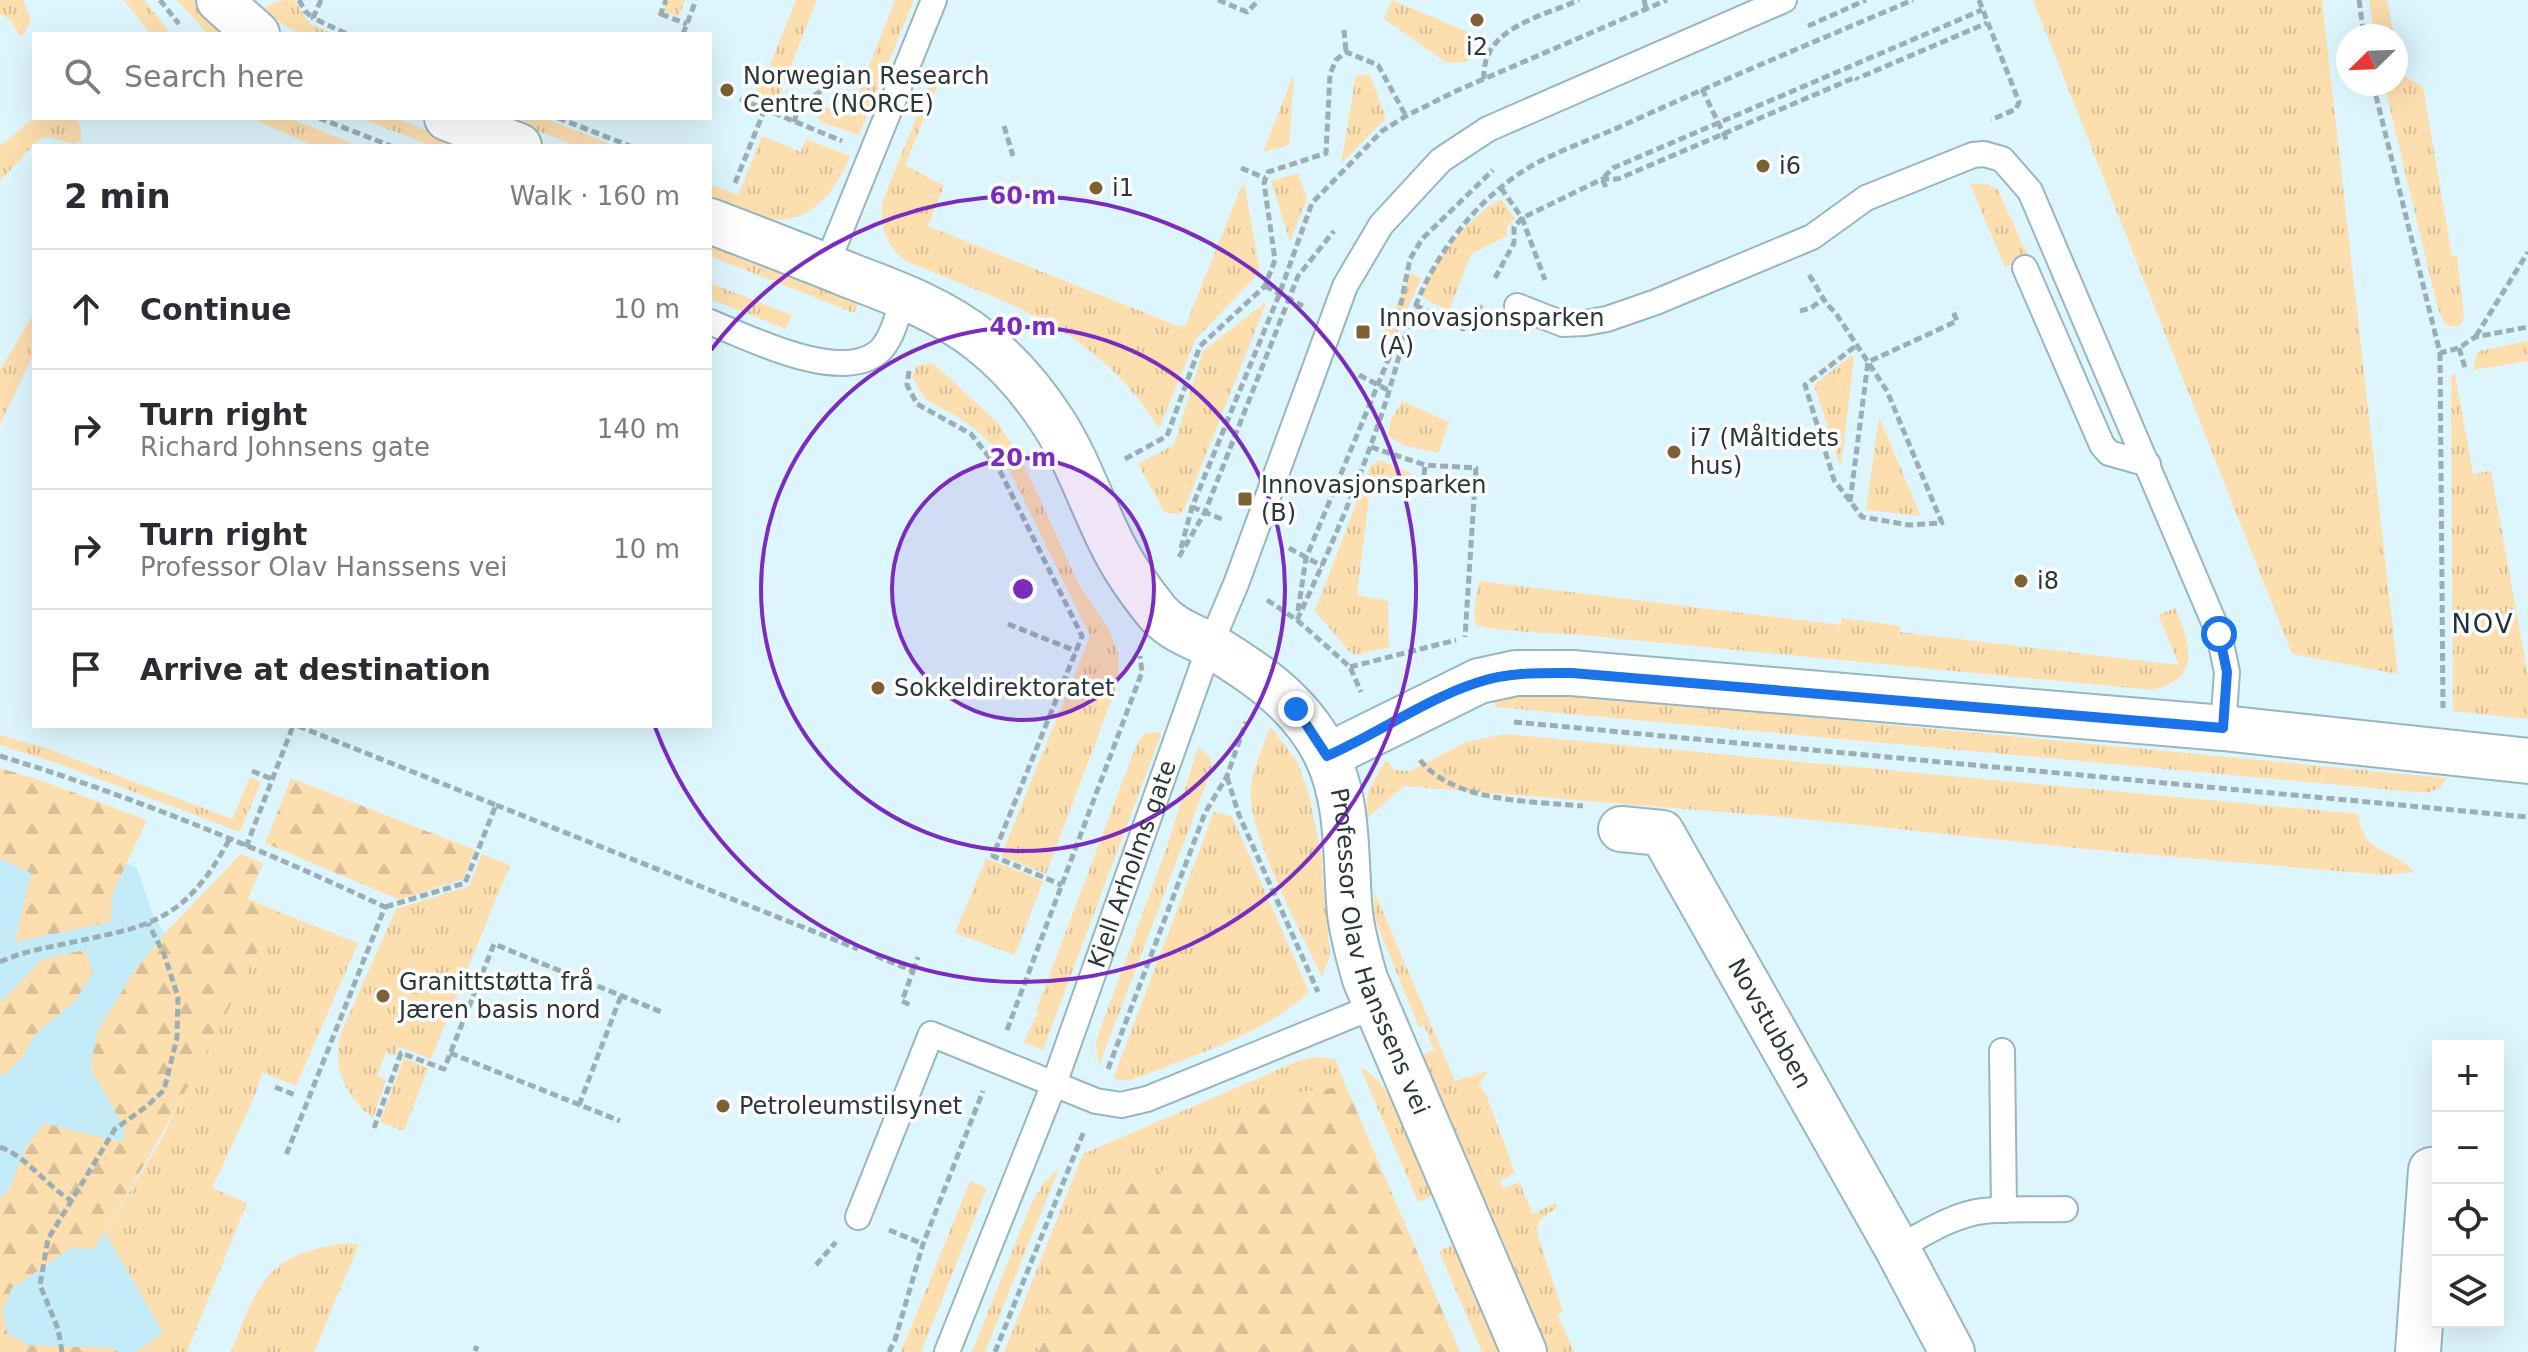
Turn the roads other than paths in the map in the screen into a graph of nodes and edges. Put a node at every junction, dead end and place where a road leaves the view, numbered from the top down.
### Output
1 (219, 0) edge
2 (934, 0) edge
3 (1784, 0) edge
4 (255, 32) edge
5 (452, 120) edge
6 (514, 144) edge
7 (716, 201) edge
8 (826, 266) junction
9 (2025, 268) dead end
10 (904, 297) junction
11 (1517, 306) dead end
12 (712, 323) edge
13 (2148, 464) junction
14 (1210, 645) junction
15 (2223, 728) junction
16 (1327, 756) junction
17 (2528, 761) edge
18 (1607, 818) road end
19 (1375, 1006) junction
20 (2002, 1051) dead end
21 (1054, 1084) junction
22 (2431, 1170) dead end
23 (2065, 1209) dead end
24 (2004, 1210) junction
25 (858, 1217) dead end
26 (1897, 1248) junction
27 (947, 1352) edge
28 (1524, 1352) edge
29 (1952, 1352) edge
30 (2418, 1352) edge

1 - 4 street
2 - 8 lane
3 - 14 lane, Kjell Arholms gate
5 - 6 street
7 - 8 street, Professor Olav Hanssens vei
8 - 10 street, Professor Olav Hanssens vei
9 - 13 lane
10 - 12 lane
10 - 14 street, Professor Olav Hanssens vei
11 - 13 lane
13 - 15 lane
14 - 16 street, Professor Olav Hanssens vei
14 - 21 lane, Kjell Arholms gate
15 - 16 street
15 - 17 street
16 - 19 street, Professor Olav Hanssens vei
18 - 26 street, Novstubben
19 - 21 lane
19 - 28 street, Professor Olav Hanssens vei
20 - 24 lane
21 - 25 lane
21 - 27 lane, Kjell Arholms gate
22 - 30 street
23 - 24 lane
24 - 26 lane
26 - 29 street, Novstubben

